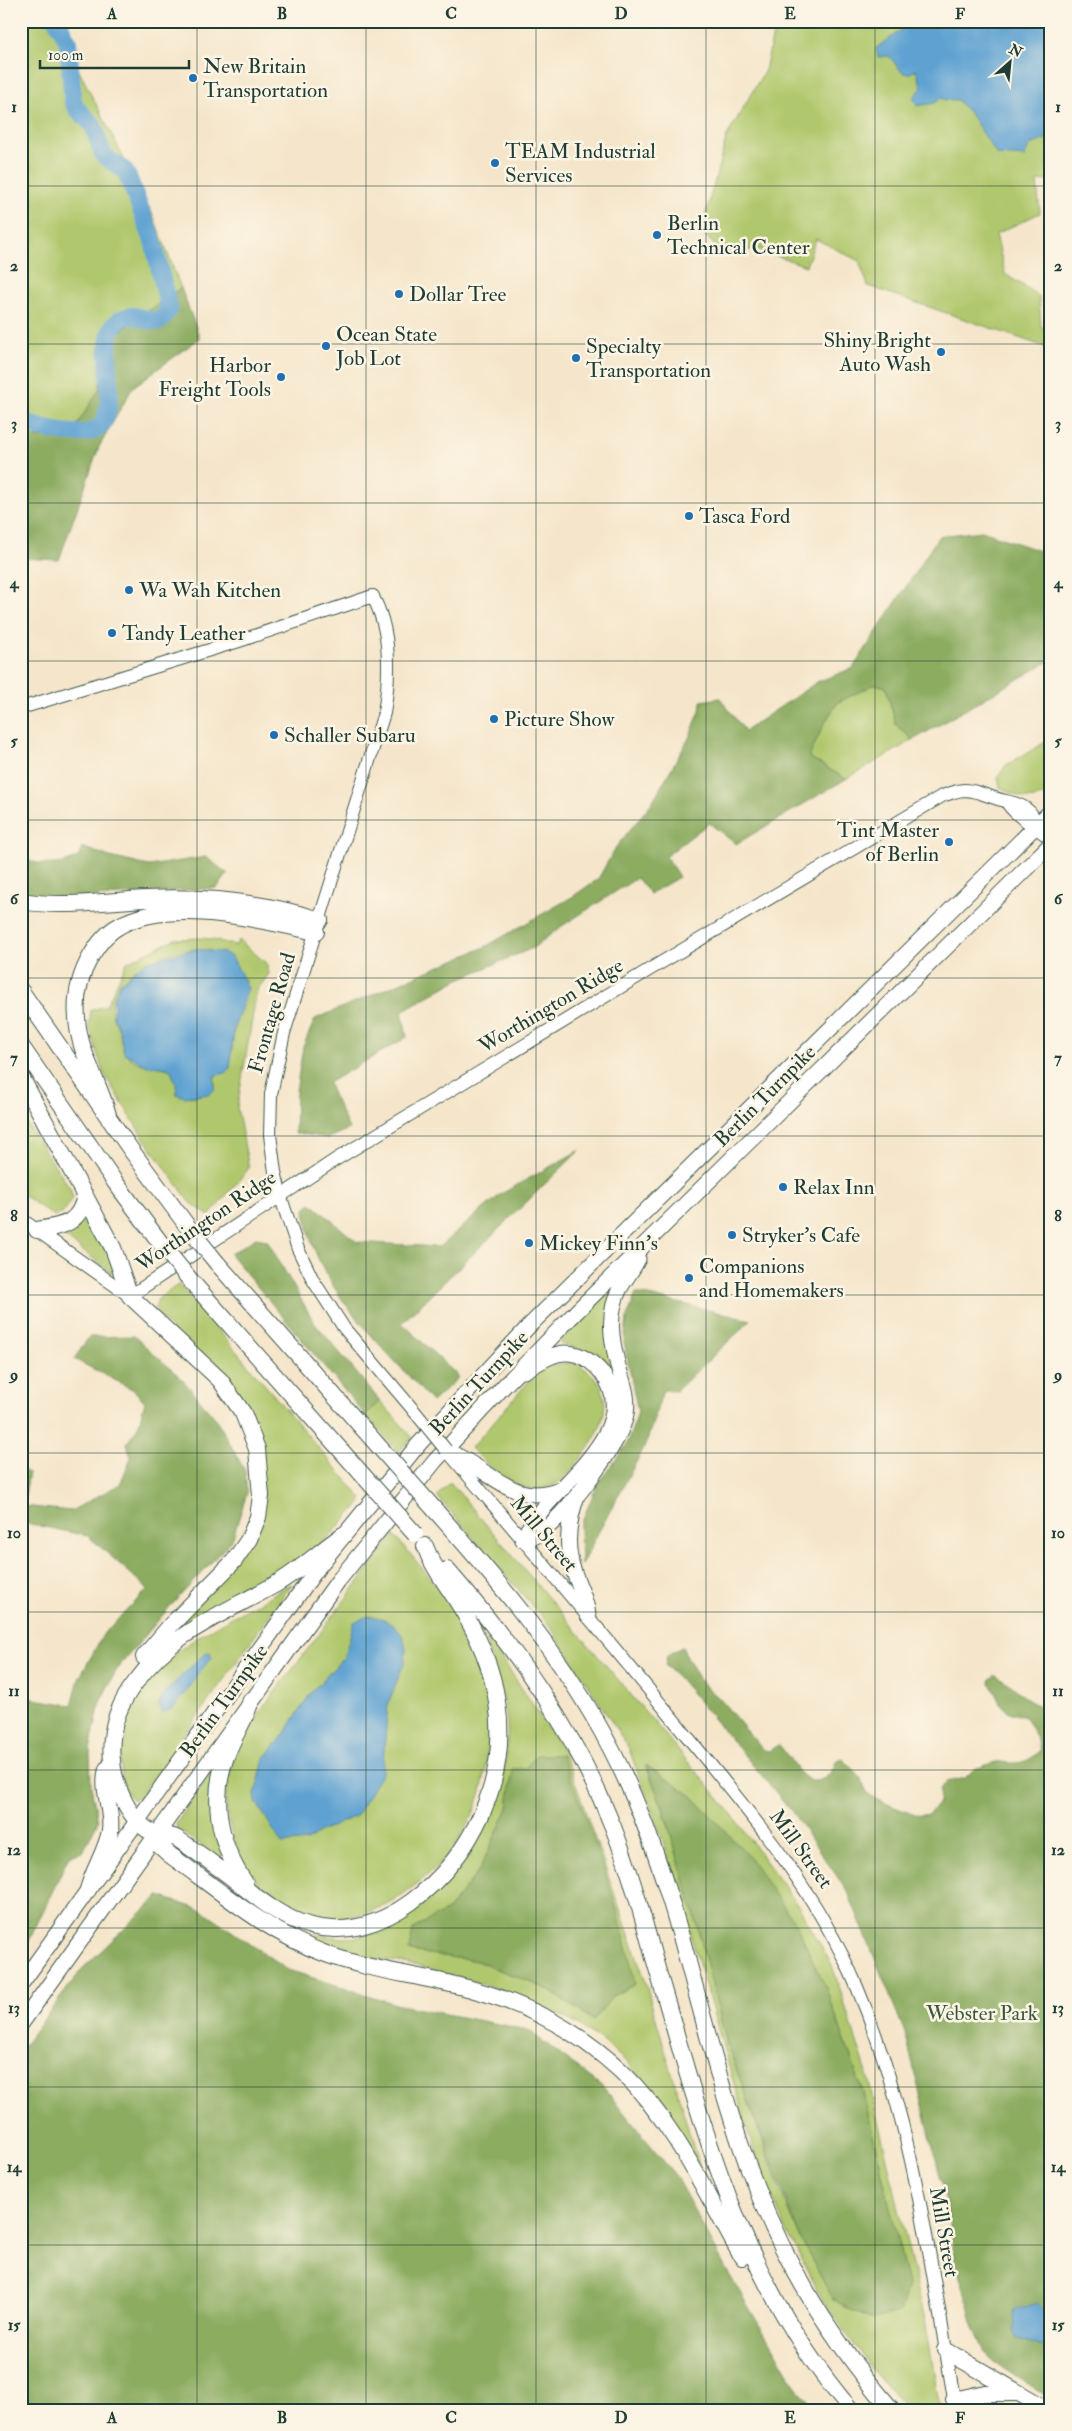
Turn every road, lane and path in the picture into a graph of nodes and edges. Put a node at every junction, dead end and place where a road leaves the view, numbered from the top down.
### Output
1 (21, 708) edge
2 (1051, 811) edge
3 (1036, 826) junction
4 (1051, 839) edge
5 (1051, 844) edge
6 (21, 901) edge
7 (318, 926) junction
8 (21, 991) edge
9 (21, 1046) edge
10 (21, 1077) edge
11 (109, 1119) junction
12 (85, 1195) junction
13 (280, 1195) junction
14 (21, 1219) edge
15 (37, 1230) junction
16 (644, 1245) junction
17 (130, 1296) junction
18 (514, 1376) junction
19 (446, 1450) joint
20 (470, 1470) junction
21 (571, 1491) junction
22 (343, 1535) junction
23 (420, 1540) junction
24 (523, 1540) junction
25 (588, 1616) junction
26 (132, 1687) junction
27 (251, 1700) junction
28 (112, 1758) junction
29 (138, 1820) junction
30 (156, 1834) junction
31 (88, 1890) junction
32 (252, 1894) junction
33 (21, 1984) edge
34 (21, 2024) edge
35 (776, 2303) junction
36 (945, 2350) junction
37 (1024, 2394) junction
38 (955, 2405) edge
39 (851, 2410) edge
40 (892, 2410) edge
41 (1048, 2410) edge

1 - 7 main road, Frontage Road
2 - 3 highway, Berlin Turnpike
3 - 4 main road, Worthington Ridge
3 - 13 main road, Worthington Ridge
3 - 22 highway, Berlin Turnpike
5 - 16 highway, Berlin Turnpike
6 - 7 highway
7 - 11 highway
7 - 13 main road, Frontage Road
8 - 11 highway
9 - 23 highway, bridge
10 - 12 highway
11 - 40 highway, bridge
12 - 15 highway
12 - 17 highway
13 - 17 main road, Worthington Ridge
13 - 19 main road, Frontage Road, bridge
14 - 15 main road
15 - 17 main road
16 - 18 highway, Berlin Turnpike
16 - 21 highway
17 - 26 highway
18 - 21 highway
18 - 27 highway, Berlin Turnpike
19 - 20 highway
20 - 21 highway
20 - 24 main road, Mill Street
21 - 24 highway
21 - 25 highway
22 - 26 highway
22 - 29 highway, Berlin Turnpike
23 - 32 highway
23 - 35 highway
24 - 25 main road, Mill Street
25 - 36 main road, Mill Street
26 - 28 highway
27 - 30 highway, Berlin Turnpike
27 - 32 highway
28 - 29 highway
28 - 31 highway
29 - 30 highway
29 - 31 highway, Berlin Turnpike
30 - 32 highway
30 - 34 highway, Berlin Turnpike
30 - 35 highway
31 - 33 highway, Berlin Turnpike
35 - 39 highway
36 - 37 highway
36 - 38 main road, Mill Street
37 - 38 highway
37 - 41 highway

